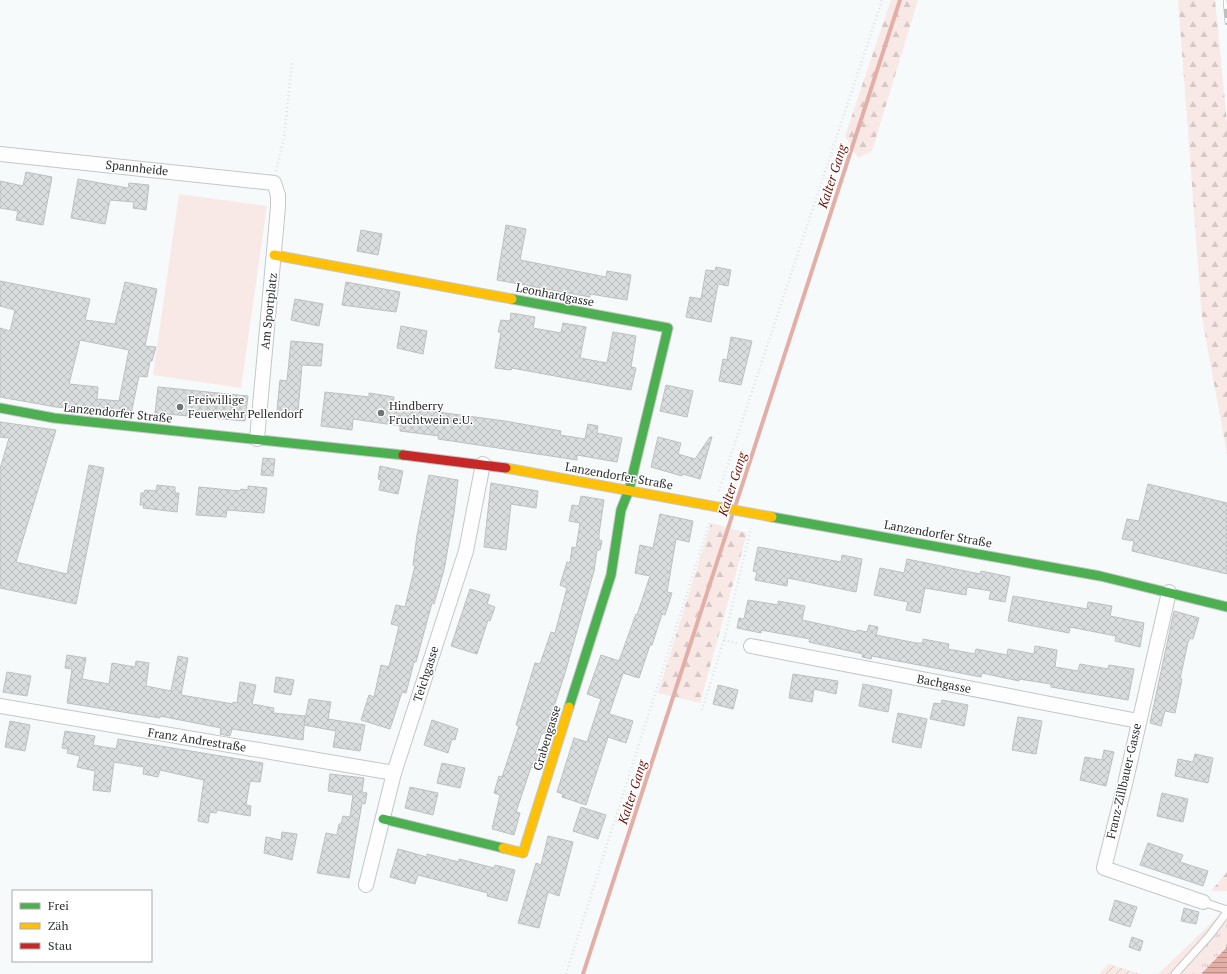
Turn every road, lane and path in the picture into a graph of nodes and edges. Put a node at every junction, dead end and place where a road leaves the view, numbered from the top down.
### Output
1 (882, 0) edge
2 (292, 62) dead end
3 (0, 154) edge
4 (274, 183) junction
5 (274, 255) junction
6 (0, 408) edge
7 (256, 439) junction
8 (483, 464) junction
9 (629, 490) junction
10 (715, 505) junction
11 (752, 512) junction
12 (1169, 592) junction
13 (1227, 607) edge
14 (750, 646) dead end
15 (0, 706) edge
16 (702, 710) dead end
17 (1138, 721) junction
18 (394, 773) junction
19 (383, 819) junction
20 (366, 885) dead end
21 (1203, 902) joint
22 (1227, 911) edge
23 (566, 974) edge
24 (1175, 974) edge

1 - 10 path
2 - 4 path
3 - 4 street, Spannheide
4 - 5 street, Am Sportplatz
5 - 7 street, Am Sportplatz
5 - 9 street, Leonhardgasse
6 - 7 street, Lanzendorfer Straße
7 - 8 street, Lanzendorfer Straße
8 - 9 street, Lanzendorfer Straße
8 - 18 street, Teichgasse
9 - 10 street, Lanzendorfer Straße
9 - 19 street, Grabengasse
10 - 11 street, Lanzendorfer Straße
10 - 23 path
11 - 12 street, Lanzendorfer Straße
11 - 16 path
12 - 13 street, Lanzendorfer Straße
12 - 17 street, Franz-Zillbauer-Gasse
14 - 17 street, Bachgasse
15 - 18 street, Franz Andrestraße
17 - 21 street, Franz-Zillbauer-Gasse
18 - 19 street, Teichgasse
19 - 20 street, Teichgasse
21 - 22 lane
22 - 24 lane

